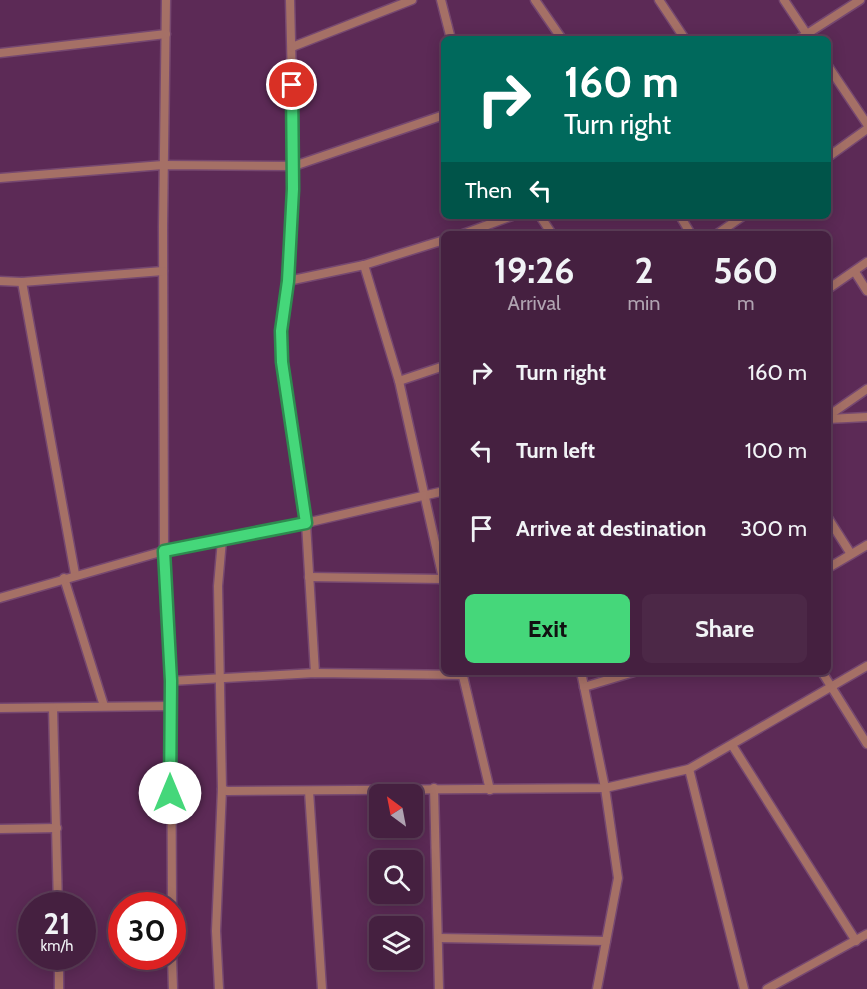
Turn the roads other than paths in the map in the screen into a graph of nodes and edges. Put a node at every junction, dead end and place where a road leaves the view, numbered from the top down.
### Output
1 (166, 0) edge
2 (290, 0) edge
3 (412, 0) edge
4 (441, 0) edge
5 (535, 0) edge
6 (659, 0) edge
7 (784, 0) edge
8 (860, 0) edge
9 (166, 34) junction
10 (450, 36) edge
11 (560, 36) edge
12 (684, 36) edge
13 (804, 36) edge
14 (806, 36) edge
15 (292, 47) junction
16 (0, 53) edge
17 (831, 70) edge
18 (441, 116) edge
19 (867, 124) edge
20 (867, 129) edge
21 (831, 154) edge
22 (163, 165) junction
23 (294, 166) junction
24 (0, 178) edge
25 (504, 219) edge
26 (739, 219) edge
27 (471, 231) edge
28 (721, 231) edge
29 (441, 241) edge
30 (867, 262) edge
31 (364, 265) junction
32 (163, 271) junction
33 (855, 272) junction
34 (0, 281) edge
35 (288, 281) junction
36 (22, 282) junction
37 (831, 287) edge
38 (867, 291) edge
39 (441, 367) edge
40 (399, 381) junction
41 (867, 389) edge
42 (831, 415) edge
43 (831, 417) edge
44 (867, 417) edge
45 (441, 492) edge
46 (426, 496) junction
47 (306, 523) junction
48 (831, 523) edge
49 (222, 540) junction
50 (867, 544) edge
51 (164, 551) junction
52 (851, 554) junction
53 (831, 566) edge
54 (441, 571) edge
55 (75, 574) junction
56 (309, 577) junction
57 (64, 578) junction
58 (441, 581) edge
59 (0, 598) edge
60 (867, 666) edge
61 (315, 674) junction
62 (441, 674) edge
63 (463, 675) edge
64 (582, 675) edge
65 (624, 675) edge
66 (824, 675) edge
67 (221, 678) junction
68 (171, 681) junction
69 (584, 687) junction
70 (832, 687) junction
71 (104, 706) junction
72 (170, 706) junction
73 (0, 708) edge
74 (53, 708) junction
75 (867, 744) edge
76 (732, 745) junction
77 (689, 769) junction
78 (434, 788) junction
79 (222, 789) junction
80 (605, 789) junction
81 (490, 790) junction
82 (309, 791) junction
83 (57, 828) junction
84 (0, 830) edge
85 (58, 892) edge
86 (172, 892) edge
87 (867, 934) edge
88 (439, 938) junction
89 (606, 941) junction
90 (856, 941) junction
91 (59, 970) edge
92 (172, 970) edge
93 (59, 989) edge
94 (173, 989) edge
95 (219, 989) edge
96 (322, 989) edge
97 (439, 989) edge
98 (597, 989) edge
99 (744, 989) edge
100 (767, 989) edge

1 - 9 street
2 - 15 street
3 - 15 street
4 - 10 street
5 - 11 street
6 - 12 street
7 - 13 street
8 - 14 street
9 - 16 street
9 - 22 street
15 - 23 street
17 - 19 street
18 - 23 street
20 - 21 street
22 - 23 street
22 - 24 street
22 - 32 street
23 - 35 street
25 - 27 street
26 - 28 street
29 - 31 street
30 - 33 street
31 - 35 street
31 - 40 street
32 - 36 street
32 - 51 street
33 - 37 street
33 - 38 street
34 - 36 street
35 - 47 street
36 - 55 street
39 - 40 street
40 - 46 street
41 - 42 street
43 - 44 street
45 - 46 street
46 - 47 street
46 - 54 street
47 - 49 street
47 - 56 street
48 - 52 street
49 - 51 street
49 - 67 street
50 - 52 street
51 - 55 street
51 - 68 street
52 - 53 street
55 - 57 street
56 - 58 street
56 - 61 street
57 - 59 street
57 - 71 street
60 - 70 street
61 - 62 street
61 - 67 street
63 - 81 street
64 - 69 street
65 - 69 street
66 - 70 street
67 - 68 street
67 - 79 street
68 - 72 street
69 - 80 street
70 - 75 street
70 - 76 street
71 - 72 street
71 - 74 street
72 - 86 street
73 - 74 street
74 - 83 street
76 - 77 street
76 - 90 street
77 - 80 street
77 - 99 street
78 - 81 street
78 - 82 street
78 - 88 street
79 - 82 street
79 - 95 street
80 - 81 street
80 - 89 street
82 - 96 street
83 - 84 street
83 - 85 street
87 - 90 street
88 - 89 street
88 - 97 street
89 - 98 street
90 - 100 street
91 - 93 street
92 - 94 street

